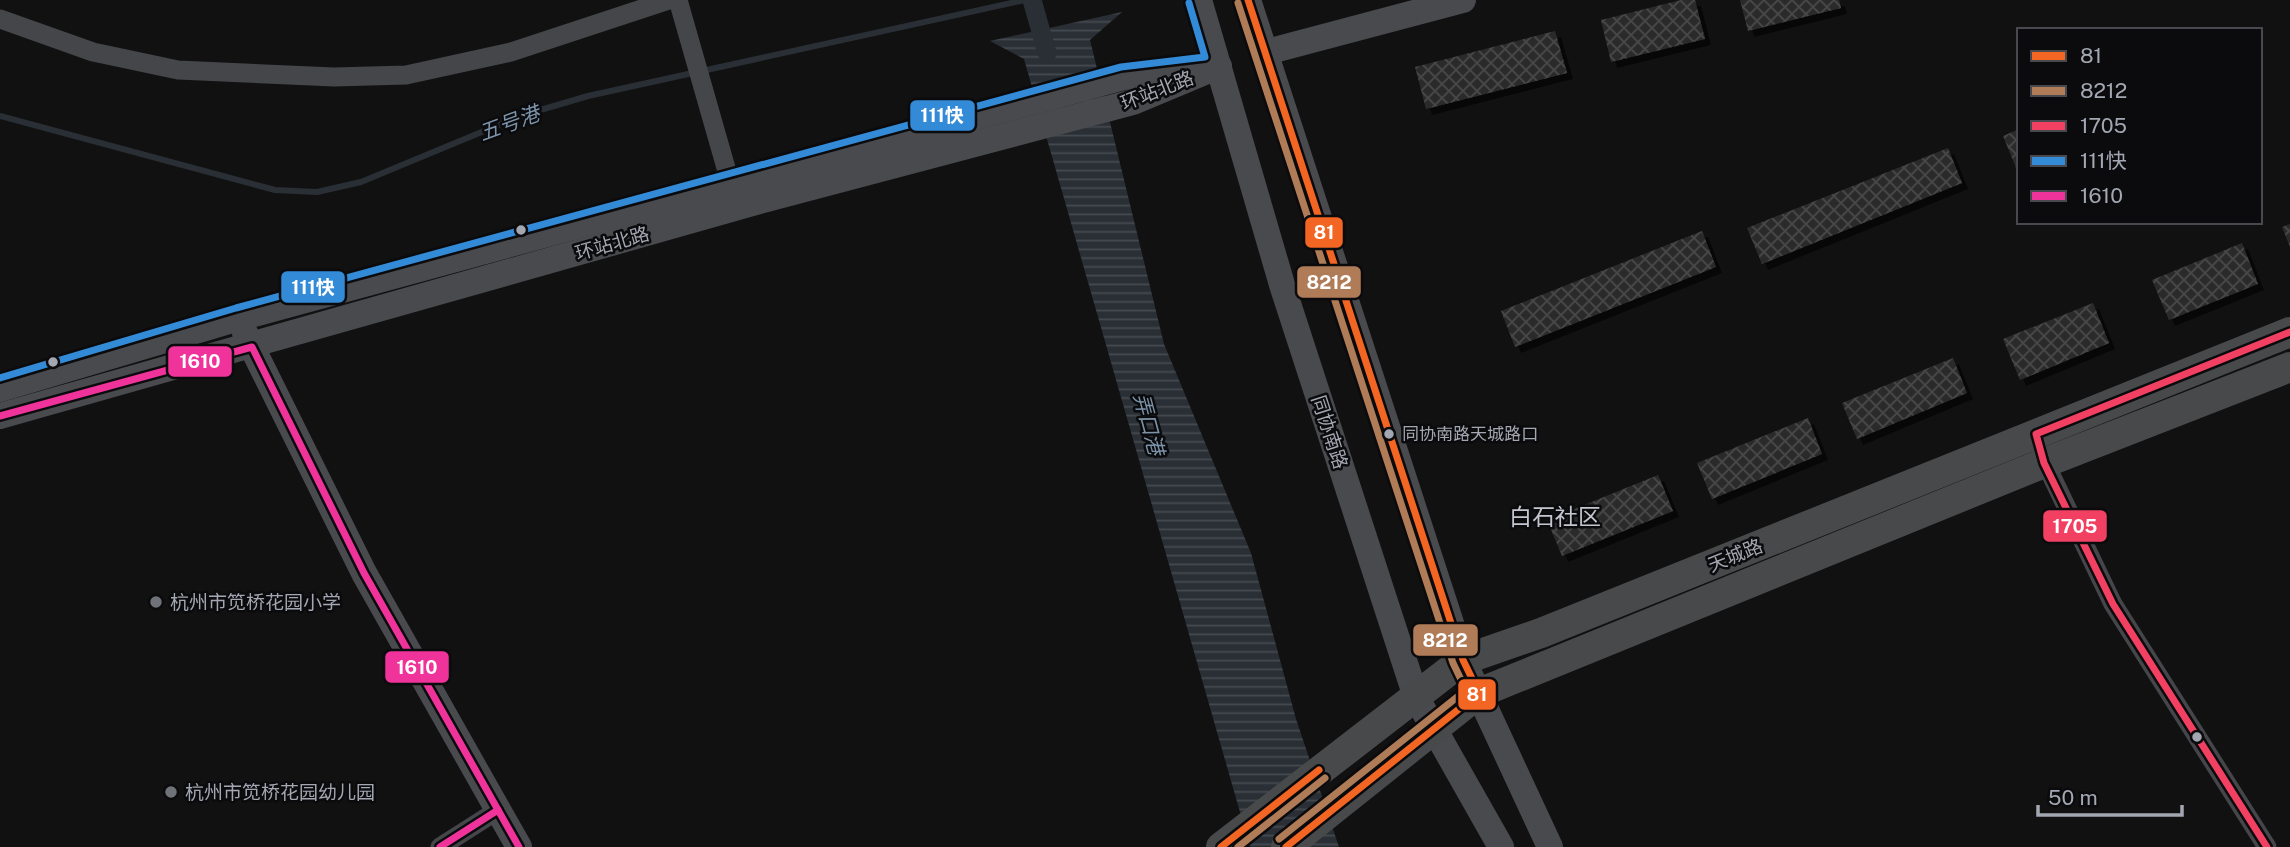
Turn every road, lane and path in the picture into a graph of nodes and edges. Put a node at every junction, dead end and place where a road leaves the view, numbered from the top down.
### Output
1 (669, 0) edge
2 (678, 0) edge
3 (1199, 0) edge
4 (1248, 0) edge
5 (1463, 0) edge
6 (0, 19) edge
7 (1263, 53) junction
8 (1219, 66) junction
9 (731, 185) junction
10 (239, 318) junction
11 (2290, 332) edge
12 (252, 346) junction
13 (2290, 367) edge
14 (0, 389) edge
15 (0, 416) edge
16 (2040, 448) junction
17 (1463, 660) junction
18 (1479, 693) junction
19 (1416, 696) junction
20 (1433, 731) junction
21 (498, 810) junction
22 (440, 847) edge
23 (519, 847) edge
24 (1221, 847) edge
25 (1286, 847) edge
26 (1501, 847) edge
27 (1550, 847) edge
28 (2267, 847) edge

1 - 6 street
2 - 9 street
3 - 8 main road, 同协南路
4 - 7 main road
5 - 7 main road
7 - 17 main road
8 - 9 main road, 环站北路
8 - 19 main road, 同协南路
9 - 10 main road, 环站北路
9 - 12 main road, 环站北路
10 - 12 main road
10 - 14 main road, 环站北路
11 - 16 main road, 天城路
12 - 15 main road, 环站北路
12 - 21 main road
13 - 16 main road, 天城路
16 - 17 main road, 天城路
16 - 18 main road, 天城路
16 - 28 street
17 - 18 main road
17 - 19 main road, 天城路
18 - 20 main road, 天城路
18 - 27 main road
19 - 20 main road, 同协南路
19 - 24 main road, 天城路
20 - 25 main road, 天城路
20 - 26 main road, 同协南路
21 - 22 street
21 - 23 main road

